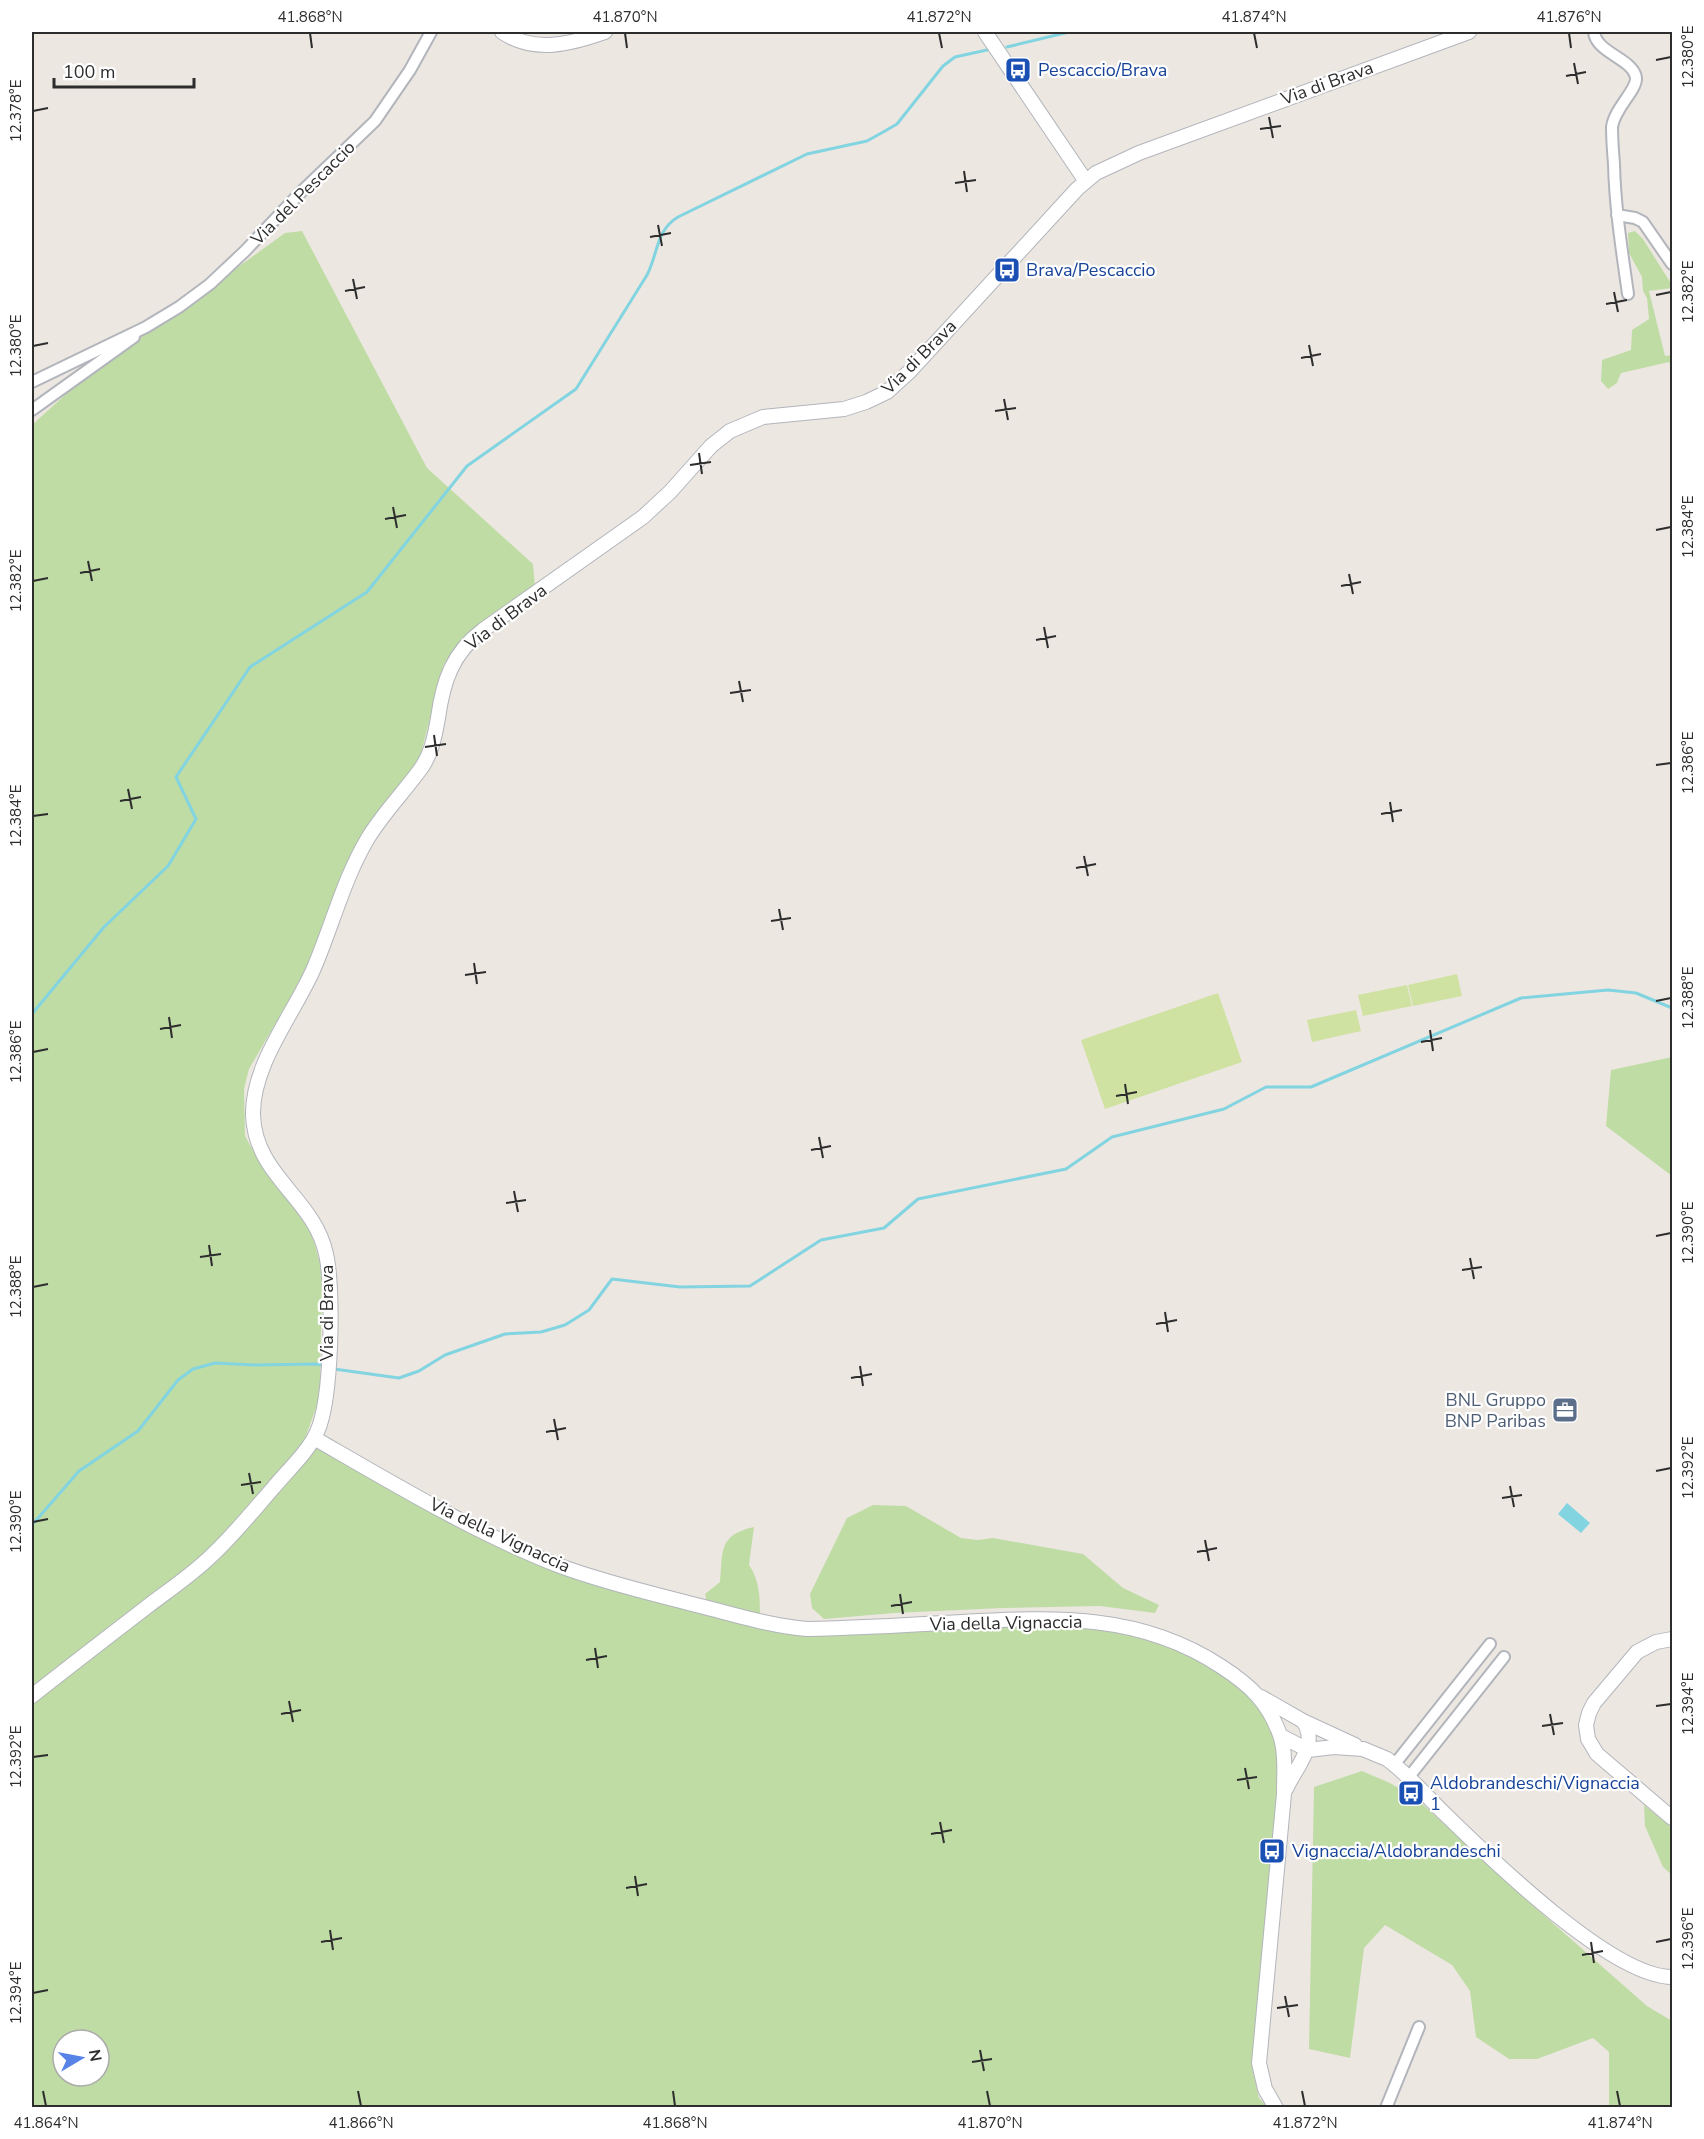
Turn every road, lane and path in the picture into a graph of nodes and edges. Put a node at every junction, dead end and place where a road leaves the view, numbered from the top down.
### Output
1 (431, 32) edge
2 (502, 32) edge
3 (604, 32) edge
4 (1469, 32) edge
5 (1594, 32) edge
6 (987, 34) edge
7 (1085, 180) junction
8 (1617, 215) junction
9 (1672, 264) edge
10 (1628, 294) dead end
11 (146, 327) junction
12 (32, 382) edge
13 (32, 410) edge
14 (314, 1438) junction
15 (1672, 1640) edge
16 (1490, 1644) dead end
17 (1504, 1657) dead end
18 (32, 1696) edge
19 (1261, 1696) junction
20 (1303, 1721) junction
21 (1281, 1736) junction
22 (1363, 1749) junction
23 (1308, 1750) junction
24 (1394, 1765) junction
25 (1408, 1778) junction
26 (1284, 1794) junction
27 (1672, 1818) edge
28 (1672, 1977) edge
29 (1419, 2027) dead end
30 (1276, 2108) edge
31 (1386, 2108) edge

1 - 11 street, Via del Pescaccio
2 - 3 street
4 - 7 street, Via di Brava
5 - 8 street
6 - 7 street
7 - 14 street, Via di Brava
8 - 9 street
8 - 10 street
11 - 12 street, Via del Pescaccio
11 - 13 street, Via del Pescaccio
14 - 18 street, Via di Brava
14 - 19 street, Via della Vignaccia
15 - 27 street
16 - 24 street
17 - 25 street
19 - 20 street
19 - 21 street, Via della Vignaccia
20 - 21 street
20 - 22 street
20 - 23 street
21 - 23 street
21 - 26 street, Via della Vignaccia
22 - 23 street
22 - 24 street
23 - 26 street
24 - 25 street
25 - 28 street
26 - 30 street, Via della Vignaccia
29 - 31 street

